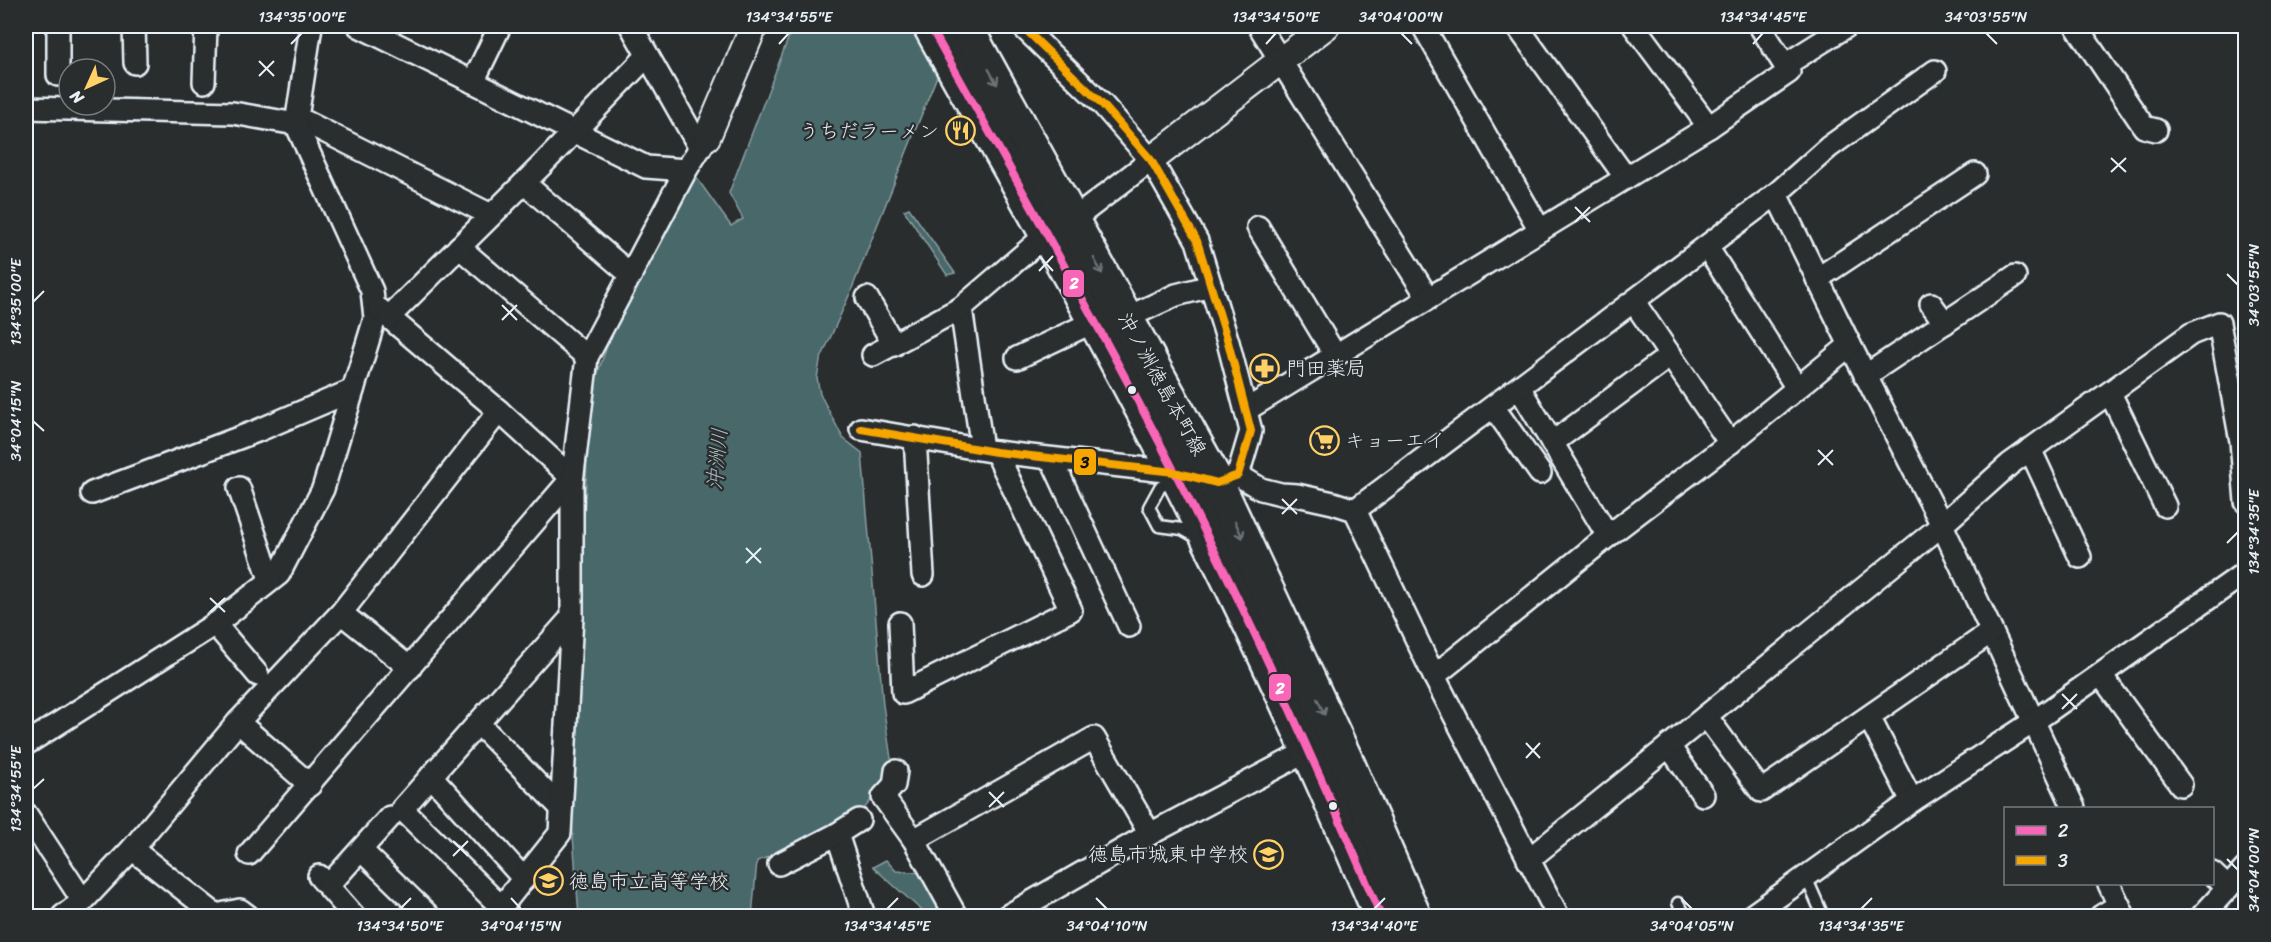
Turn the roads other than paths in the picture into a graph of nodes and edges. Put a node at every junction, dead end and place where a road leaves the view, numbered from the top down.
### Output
1 (57, 26) edge
2 (134, 26) edge
3 (206, 26) edge
4 (311, 26) edge
5 (359, 26) edge
6 (500, 26) edge
7 (631, 26) edge
8 (754, 26) edge
9 (930, 26) edge
10 (965, 26) edge
11 (1022, 26) edge
12 (1259, 26) edge
13 (1326, 26) edge
14 (1423, 26) edge
15 (1516, 26) edge
16 (1634, 26) edge
17 (1760, 26) edge
18 (1846, 26) edge
19 (2076, 26) edge
20 (647, 56) junction
21 (58, 57) edge
22 (1280, 59) junction
23 (135, 63) dead end
24 (1785, 65) junction
25 (1935, 71) dead end
26 (204, 82) dead end
27 (474, 82) junction
28 (26, 108) edge
29 (296, 124) junction
30 (1709, 127) junction
31 (2156, 130) dead end
32 (574, 132) junction
33 (704, 142) junction
34 (1150, 160) junction
35 (686, 170) junction
36 (1975, 174) dead end
37 (1626, 178) junction
38 (524, 183) junction
39 (1776, 194) junction
40 (491, 215) junction
41 (1060, 227) junction
42 (1258, 227) dead end
43 (1540, 230) junction
44 (459, 247) junction
45 (1707, 247) junction
46 (631, 275) junction
47 (2015, 276) dead end
48 (1818, 279) junction
49 (1211, 286) junction
50 (867, 298) dead end
51 (1428, 298) junction
52 (1634, 302) junction
53 (1931, 304) dead end
54 (961, 308) junction
55 (381, 311) junction
56 (1110, 319) junction
57 (1945, 323) junction
58 (894, 345) junction
59 (1850, 345) junction
60 (873, 355) dead end
61 (1335, 355) junction
62 (1671, 355) junction
63 (587, 357) junction
64 (1017, 358) dead end
65 (1865, 376) junction
66 (1797, 388) junction
67 (1520, 389) junction
68 (353, 390) junction
69 (2110, 393) junction
70 (1494, 408) junction
71 (1246, 410) junction
72 (499, 411) junction
73 (861, 429) dead end
74 (915, 437) junction
75 (1552, 443) junction
76 (1730, 443) junction
77 (2030, 449) junction
78 (989, 450) junction
79 (1052, 460) junction
80 (1540, 473) dead end
81 (1175, 475) junction
82 (1228, 479) junction
83 (572, 480) junction
84 (239, 488) dead end
85 (92, 493) dead end
86 (2246, 502) edge
87 (2165, 506) dead end
88 (1355, 510) junction
89 (1941, 525) junction
90 (1608, 536) junction
91 (2080, 557) dead end
92 (2246, 572) edge
93 (923, 575) dead end
94 (270, 579) junction
95 (341, 613) junction
96 (572, 617) junction
97 (900, 623) dead end
98 (215, 624) junction
99 (1129, 626) dead end
100 (1991, 632) junction
101 (410, 668) junction
102 (258, 675) dead end
103 (2101, 675) junction
104 (1434, 676) junction
105 (1706, 716) junction
106 (1869, 717) junction
107 (238, 722) junction
108 (2033, 722) junction
109 (478, 723) junction
110 (26, 744) edge
111 (1322, 744) junction
112 (1669, 746) junction
113 (896, 771) dead end
114 (431, 776) junction
115 (310, 785) junction
116 (2181, 785) dead end
117 (1703, 795) dead end
118 (1912, 801) junction
119 (2074, 807) edge
120 (561, 808) junction
121 (26, 814) edge
122 (390, 817) dead end
123 (859, 820) dead end
124 (837, 834) junction
125 (1150, 834) junction
126 (914, 840) junction
127 (132, 849) junction
128 (361, 850) junction
129 (249, 854) dead end
130 (1528, 860) junction
131 (779, 864) dead end
132 (2246, 868) edge
133 (2214, 875) edge
134 (1806, 877) junction
135 (524, 879) junction
136 (2109, 885) edge
137 (2228, 888) junction
138 (83, 901) junction
139 (1678, 903) dead end
140 (2122, 911) edge
141 (497, 912) edge
142 (63, 916) edge
143 (248, 916) edge
144 (354, 916) edge
145 (429, 916) edge
146 (864, 916) edge
147 (956, 916) edge
148 (1007, 916) edge
149 (1381, 916) edge
150 (1414, 916) edge
151 (1558, 916) edge
152 (1686, 916) edge
153 (1751, 916) edge
154 (1823, 916) edge
155 (2101, 916) edge
156 (2204, 916) edge

1 - 21 street
2 - 23 street
3 - 26 street
4 - 29 street
5 - 27 street
6 - 27 street
7 - 20 street
8 - 33 street
9 - 41 main road, 沖ノ洲徳島本町線
10 -> 41 main road, 沖ノ洲徳島本町線
11 - 34 street
12 - 22 street
13 - 22 street
14 - 43 street
15 - 37 street
16 - 30 street
17 - 24 street
18 - 24 street
19 - 31 street
20 - 32 street
20 - 33 street
22 - 34 street
22 - 51 street
24 - 30 street
25 - 39 street
27 - 32 street
28 - 29 street
29 - 40 street
29 - 55 street
30 - 37 street
32 - 35 street
32 - 38 street
33 - 35 street
34 - 41 street
34 - 49 street
35 - 46 street
36 - 48 street
37 - 43 street
38 - 40 street
38 - 46 street
39 - 45 street
39 - 48 street
40 - 44 street
41 - 54 street
41 - 56 main road, 沖ノ洲徳島本町線
42 - 61 street
43 - 51 street
44 - 55 street
44 - 63 street
45 - 52 street
45 - 66 street
46 - 63 street
47 - 57 street
48 - 59 street
49 - 56 street
49 - 71 street
50 - 58 street
51 - 61 street
52 - 62 street
52 - 67 street
53 - 57 street
54 - 58 street
54 - 78 street
55 - 68 street
55 - 72 street
56 - 64 street
56 - 81 main road, 沖ノ洲徳島本町線
56 - 82 main road, 沖ノ洲徳島本町線
57 - 65 street
58 - 60 street
59 - 65 street
59 - 66 street
61 - 71 street
62 - 75 street
62 - 76 street
63 - 83 street
65 - 89 street
66 - 76 street
67 - 70 street
67 - 75 street
68 - 85 street
68 - 94 street
69 - 77 street
69 - 86 street
69 - 87 street
70 - 80 street
70 - 88 street
71 - 82 street
72 - 83 street
72 - 95 street
73 - 74 street
74 - 78 street
74 - 93 street
75 - 90 street
76 - 90 street
77 - 89 street
77 - 91 street
78 - 79 street
78 - 97 street
79 - 81 street
79 - 99 street
81 - 82 street
81 - 111 main road, 沖ノ洲徳島本町線
82 - 88 street
82 -> 111 main road, 沖ノ洲徳島本町線
83 - 96 street
83 - 101 street
84 - 94 street
88 - 104 street
89 - 100 street
89 - 105 street
90 - 104 street
92 - 103 street
94 - 98 street
95 - 101 street
95 - 107 street
96 - 109 street
96 - 120 street
98 - 102 street
98 - 110 street
100 - 106 street
100 - 108 street
101 - 115 street
103 - 108 street
103 - 116 street
104 - 130 street
105 - 106 street
105 - 112 street
106 - 118 street
107 - 115 street
107 - 127 street
108 - 118 street
108 - 119 street
109 - 114 street
109 - 120 street
111 - 125 street
111 - 149 main road, 沖ノ洲徳島本町線
111 - 150 main road, 沖ノ洲徳島本町線
112 - 117 street
112 - 130 street
113 - 126 street
114 - 135 street
114 - 141 street
115 - 129 street
118 - 134 street
120 - 135 street
121 - 138 street
122 - 128 street
123 - 124 street
124 - 131 street
124 - 146 street
125 - 126 street
125 - 148 street
126 - 147 street
127 - 138 street
127 - 143 street
128 - 144 street
128 - 145 street
130 - 151 street
132 - 137 street
133 - 137 street
134 - 153 street
134 - 154 lane
135 - 141 street
136 - 140 street
137 - 156 street
138 - 142 street
139 - 152 lane
140 - 155 street

